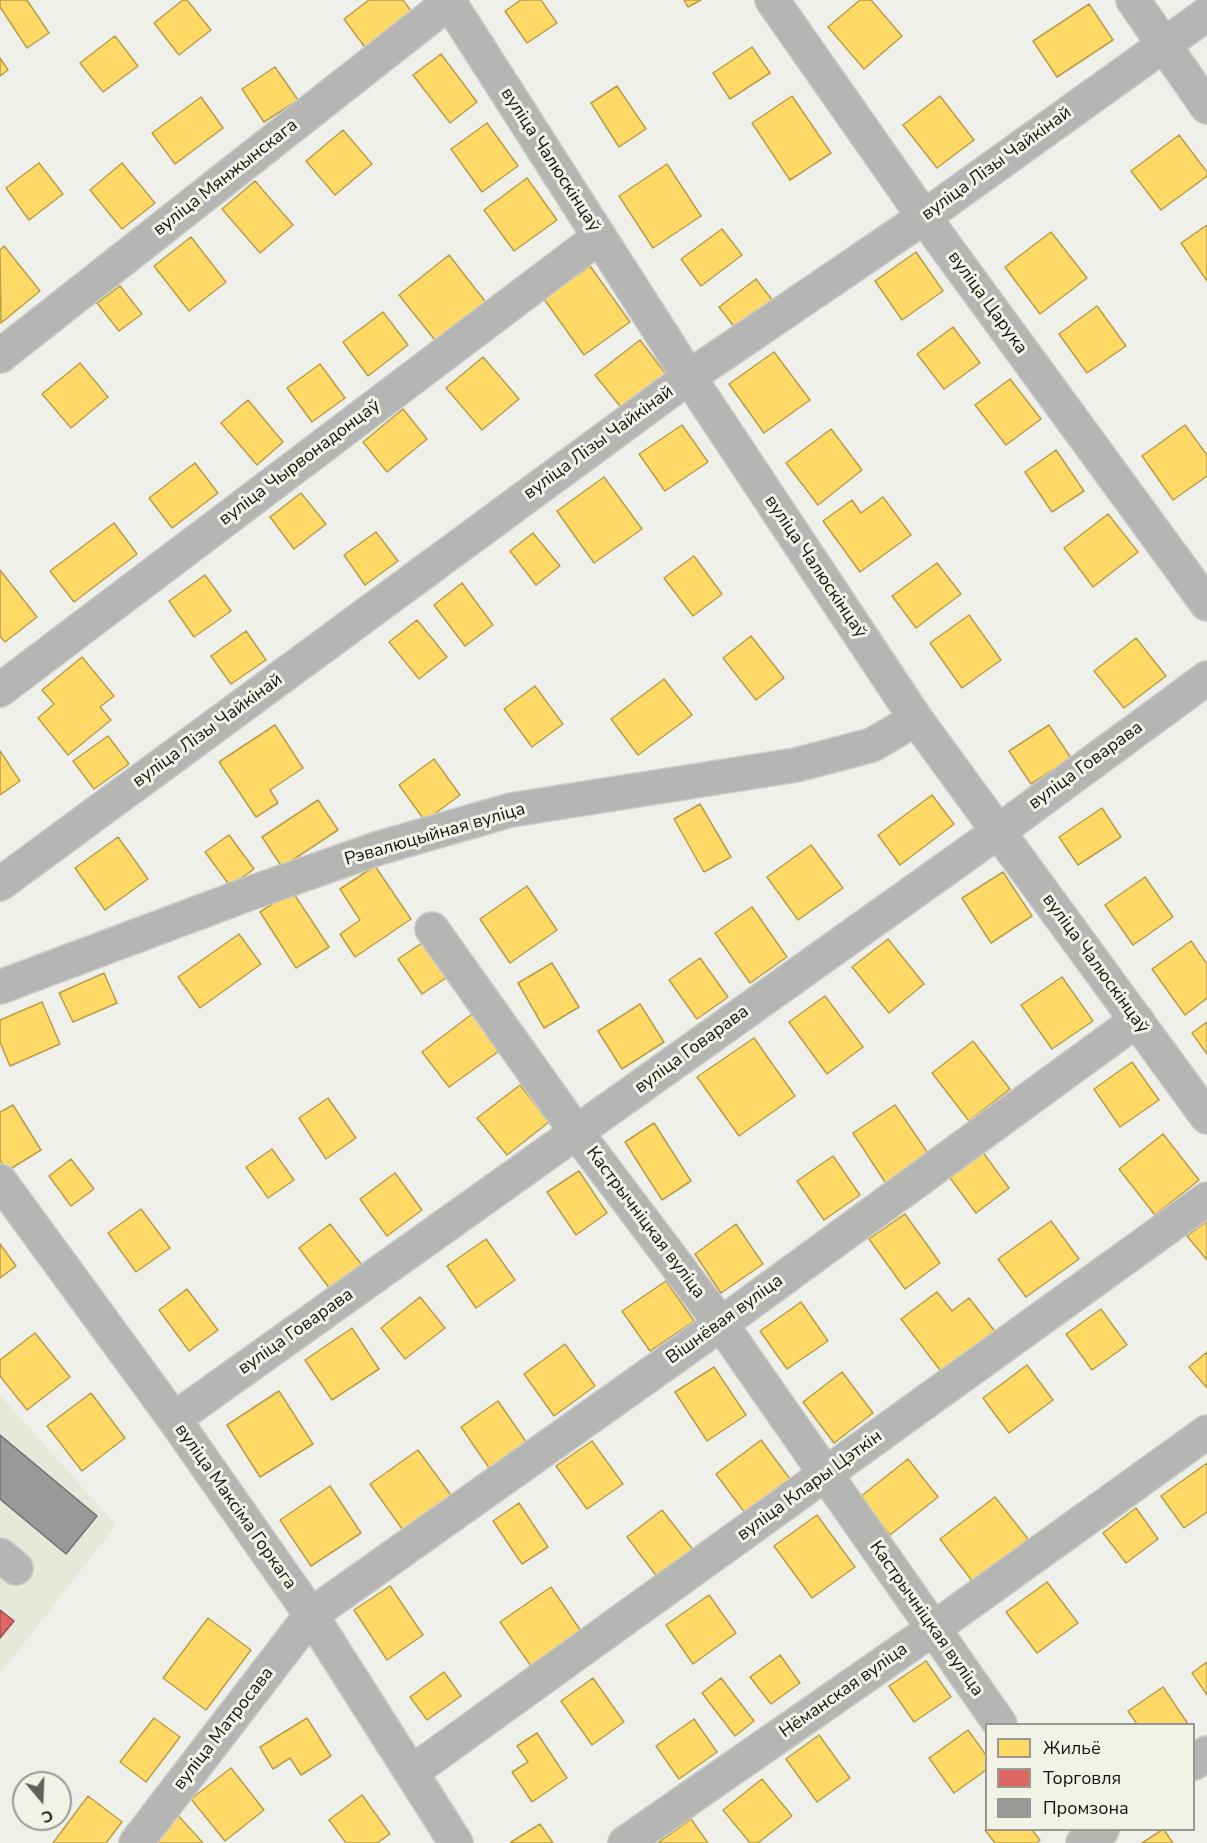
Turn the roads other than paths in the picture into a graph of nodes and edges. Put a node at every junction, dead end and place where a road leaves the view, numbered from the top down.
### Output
1 (772, 0) edge
2 (1133, 0) edge
3 (450, 1) edge
4 (1207, 14) edge
5 (1163, 45) junction
6 (1207, 106) edge
7 (924, 217) junction
8 (599, 237) junction
9 (0, 356) edge
10 (689, 377) junction
11 (1207, 604) edge
12 (1207, 678) edge
13 (0, 690) edge
14 (916, 719) junction
15 (999, 831) junction
16 (0, 884) edge
17 (432, 929) dead end
18 (0, 987) edge
19 (1137, 1020) junction
20 (1207, 1117) edge
21 (577, 1132) junction
22 (0, 1181) edge
23 (1207, 1199) edge
24 (721, 1324) junction
25 (174, 1419) junction
26 (1207, 1432) edge
27 (825, 1476) junction
28 (311, 1615) junction
29 (933, 1629) junction
30 (999, 1723) edge
31 (1207, 1753) edge
32 (1195, 1762) edge
33 (412, 1772) junction
34 (1101, 1831) edge
35 (136, 1843) edge
36 (456, 1843) edge
37 (625, 1843) edge
38 (1083, 1843) edge

1 - 7 street, вуліца Царука
2 - 5 street
3 - 8 street, вуліца Чалюскінцаў
3 - 9 street, вуліца Мянжынскага
4 - 5 street, вуліца Лізы Чайкінай
5 - 6 street
5 - 7 street, вуліца Лізы Чайкінай
7 - 10 street, вуліца Лізы Чайкінай
7 - 11 street, вуліца Царука
8 - 10 street, вуліца Чалюскінцаў
8 - 13 street, вуліца Чырвонадонцаў
10 - 14 street, вуліца Чалюскінцаў
10 - 16 street, вуліца Лізы Чайкінай
12 - 15 street, вуліца Говарава
14 - 15 street, вуліца Чалюскінцаў
14 - 18 street, Рэвалюцыйная вуліца
15 - 19 street, вуліца Чалюскінцаў
15 - 21 street, вуліца Говарава
17 - 21 street, Кастрычніцкая вуліца
19 - 20 street, вуліца Чалюскінцаў
19 - 24 street, Вішнёвая вуліца
21 - 24 street, Кастрычніцкая вуліца
21 - 25 street, вуліца Говарава
22 - 25 street, вуліца Максіма Горкага
23 - 27 street, вуліца Клары Цэткін
24 - 27 street, Кастрычніцкая вуліца
24 - 28 street, Вішнёвая вуліца
25 - 28 street, вуліца Максіма Горкага
26 - 29 street, Нёманская вуліца
27 - 29 street, Кастрычніцкая вуліца
27 - 33 street, вуліца Клары Цэткін
28 - 33 street, вуліца Максіма Горкага
28 - 35 street, вуліца Матросава
29 - 30 street, Кастрычніцкая вуліца
29 - 37 street, Нёманская вуліца
31 - 32 street
33 - 36 street, вуліца Максіма Горкага
34 - 38 street

